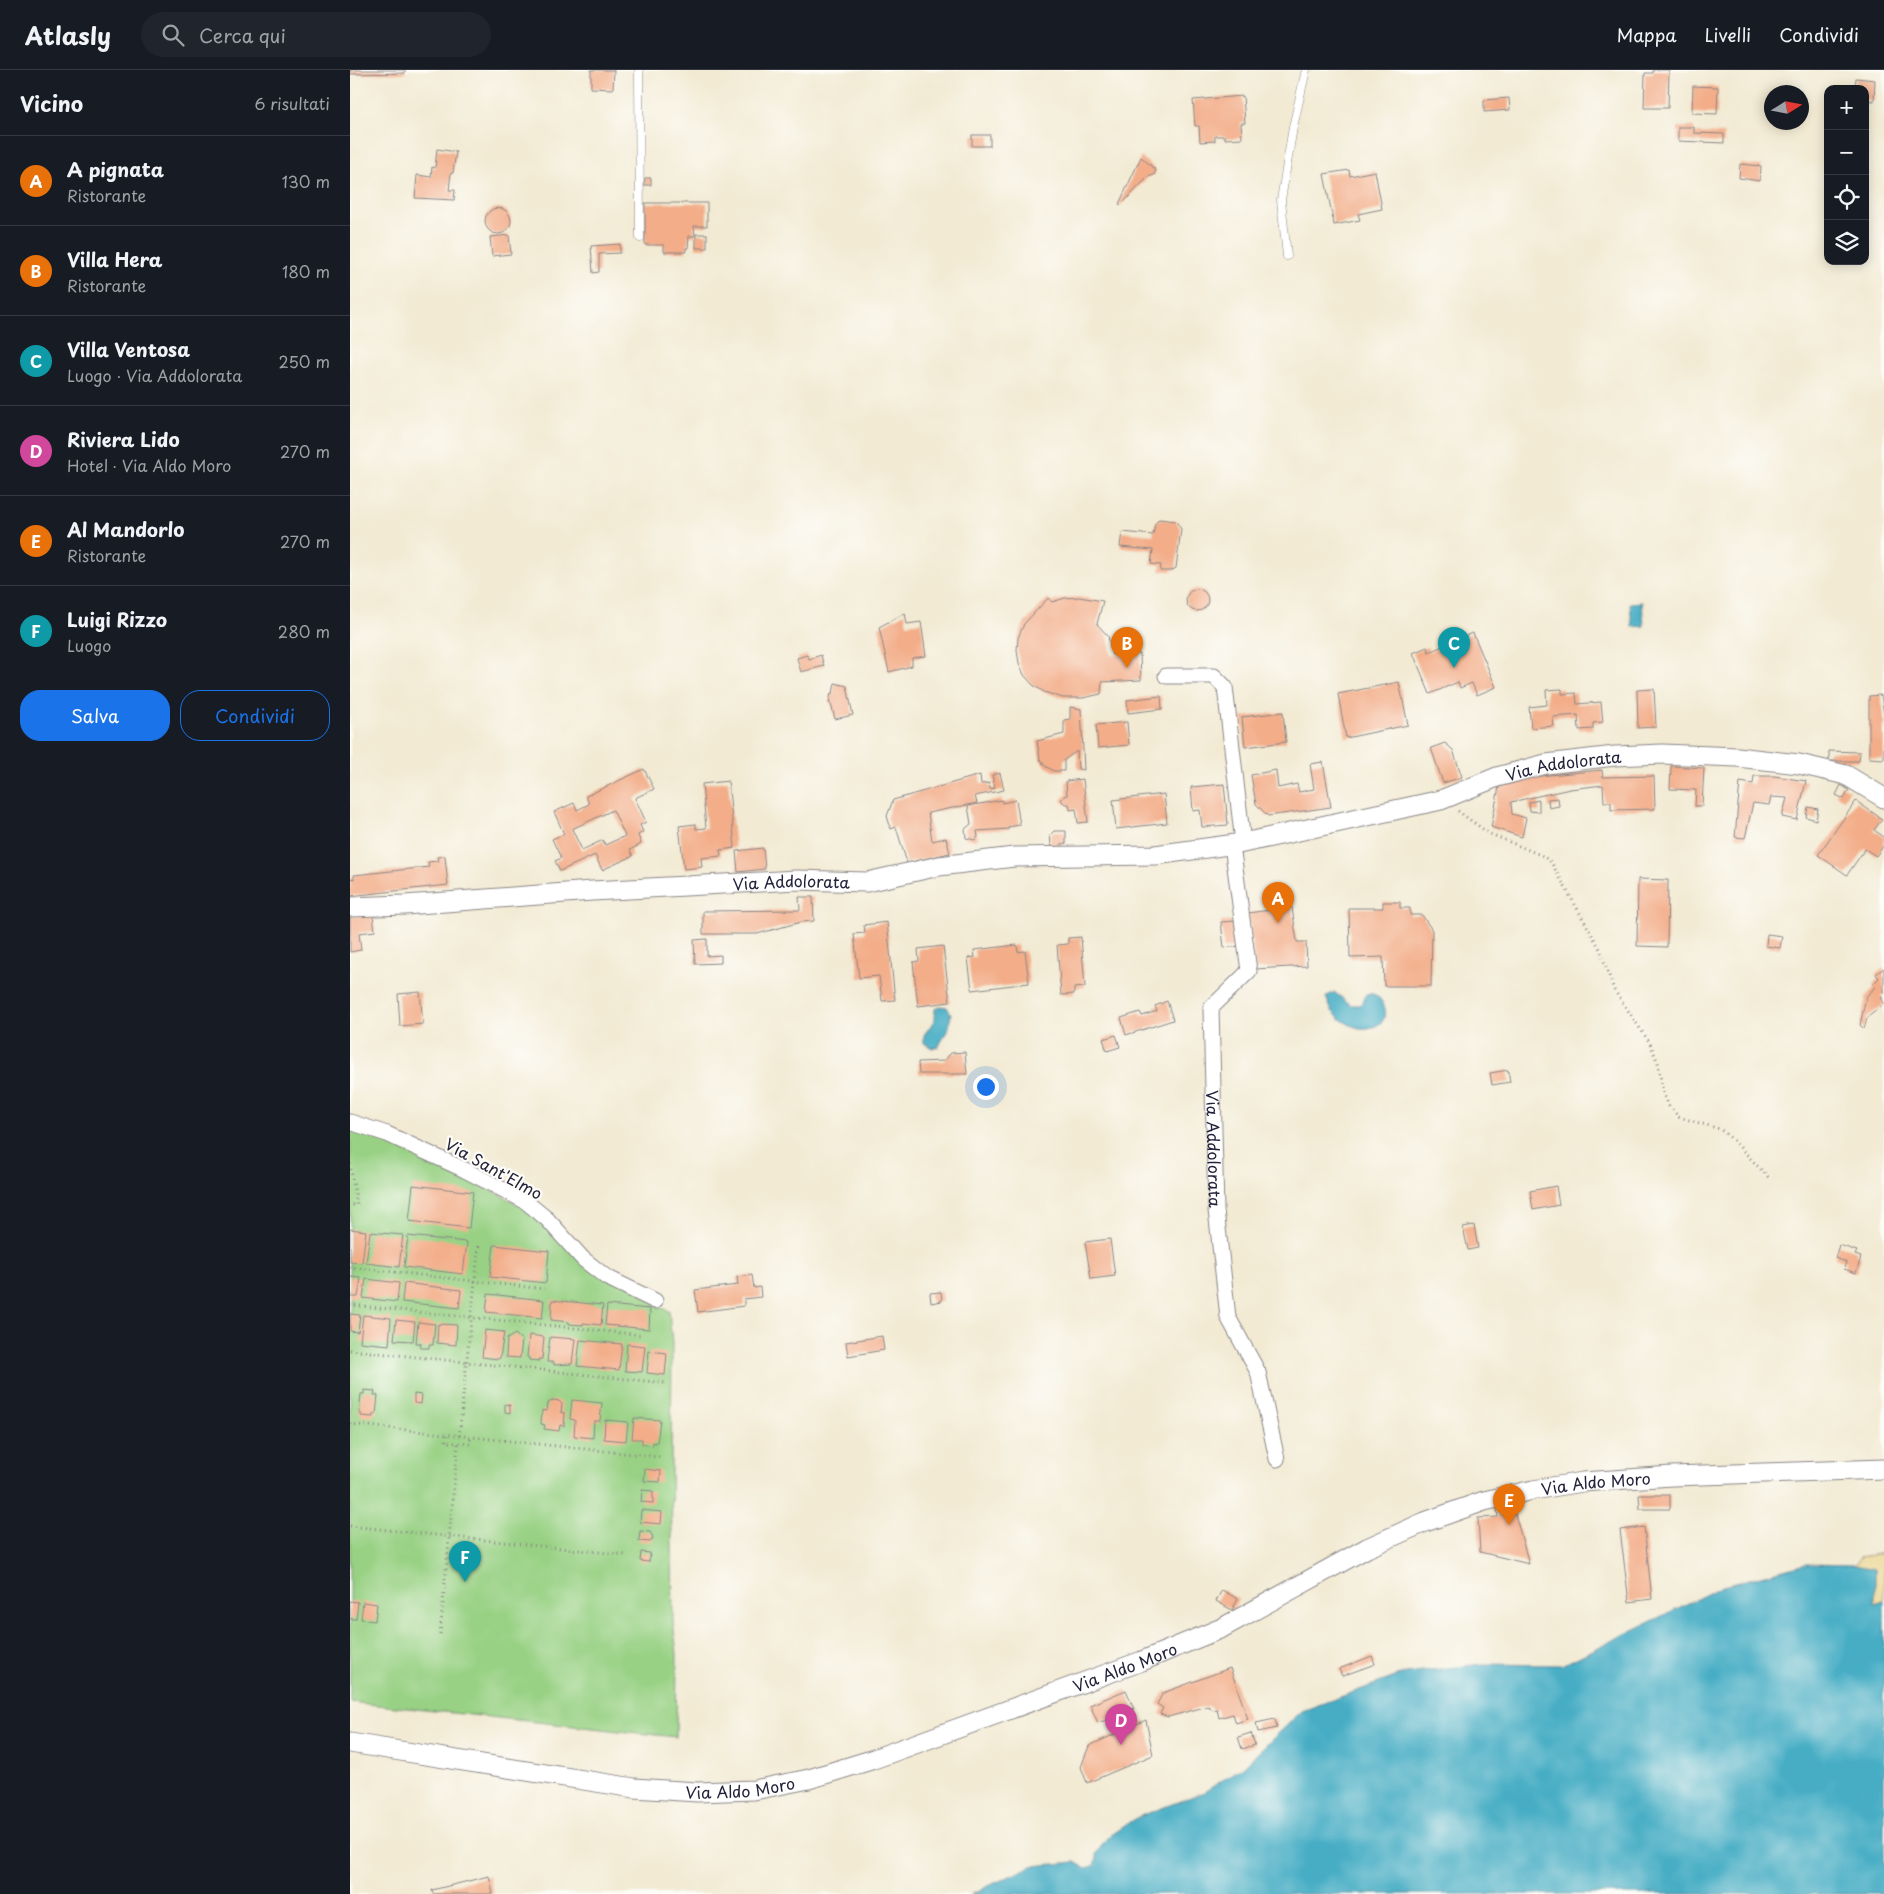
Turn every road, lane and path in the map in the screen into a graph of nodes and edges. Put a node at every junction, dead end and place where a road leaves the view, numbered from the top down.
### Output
1 (639, 70) edge
2 (1306, 70) edge
3 (640, 238) dead end
4 (1287, 256) dead end
5 (1166, 676) dead end
6 (1882, 792) edge
7 (1441, 800) junction
8 (1237, 844) junction
9 (350, 907) edge
10 (350, 1122) edge
11 (350, 1164) edge
12 (1770, 1179) dead end
13 (350, 1205) edge
14 (479, 1243) dead end
15 (350, 1267) edge
16 (476, 1281) junction
17 (544, 1289) dead end
18 (655, 1301) dead end
19 (350, 1305) edge
20 (472, 1318) junction
21 (642, 1335) dead end
22 (350, 1350) edge
23 (468, 1362) junction
24 (665, 1383) dead end
25 (350, 1424) edge
26 (447, 1435) junction
27 (459, 1436) junction
28 (471, 1437) junction
29 (458, 1443) junction
30 (660, 1457) dead end
31 (1277, 1459) dead end
32 (1884, 1468) edge
33 (350, 1526) edge
34 (449, 1535) junction
35 (627, 1555) dead end
36 (440, 1634) dead end
37 (350, 1744) edge

1 - 3 lane
2 - 4 lane
5 - 8 street, Via Addolorata
6 - 7 street, Via Addolorata
7 - 8 street, Via Addolorata
7 - 12 path
8 - 9 street, Via Addolorata
8 - 31 street, Via Addolorata
10 - 18 street, Via Sant'Elmo
11 - 13 path
14 - 16 path
15 - 16 path
16 - 17 path
16 - 20 path
19 - 20 path
20 - 21 path
20 - 23 path
22 - 23 path
23 - 24 path
23 - 27 path
25 - 26 path
26 - 27 path
26 - 29 path
27 - 28 path
28 - 29 path
28 - 30 path
29 - 34 path
32 - 37 street, Via Aldo Moro
33 - 34 path
34 - 35 path
34 - 36 path

